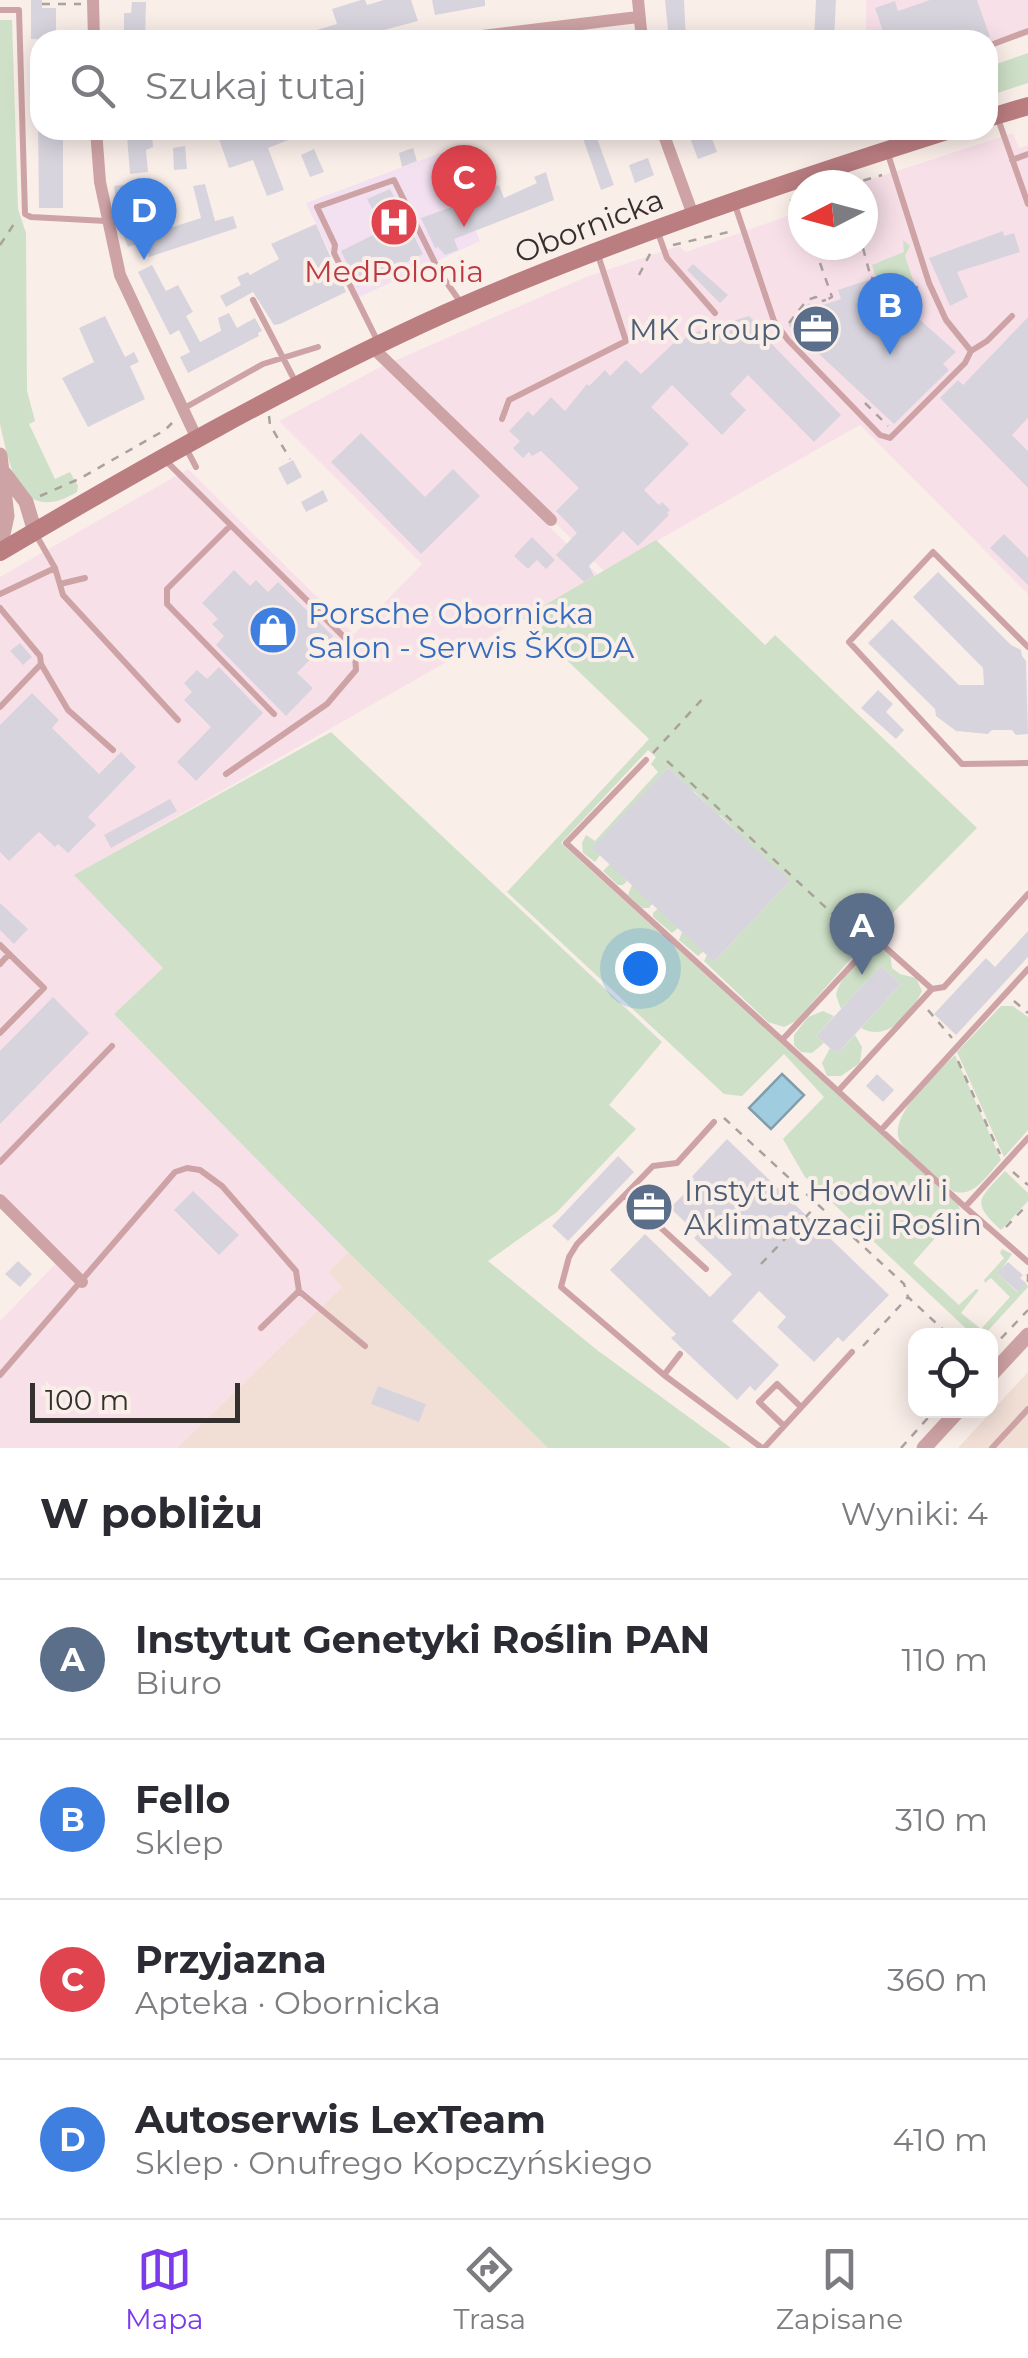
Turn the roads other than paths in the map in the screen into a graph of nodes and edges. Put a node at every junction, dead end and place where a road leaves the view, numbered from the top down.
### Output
1 (638, 0) edge
2 (93, 2) edge
3 (0, 10) edge
4 (638, 16) junction
5 (94, 30) edge
6 (528, 30) edge
7 (640, 30) edge
8 (1028, 31) edge
9 (998, 42) edge
10 (1028, 106) edge
11 (998, 115) edge
12 (998, 130) edge
13 (97, 140) edge
14 (666, 140) edge
15 (894, 142) edge
16 (1028, 154) edge
17 (1012, 160) junction
18 (734, 200) junction
19 (1028, 204) edge
20 (692, 215) junction
21 (108, 221) junction
22 (656, 228) junction
23 (597, 251) junction
24 (252, 300) dead end
25 (464, 306) junction
26 (715, 312) dead end
27 (1012, 316) dead end
28 (376, 346) junction
29 (318, 347) dead end
30 (971, 351) junction
31 (283, 358) junction
32 (298, 386) junction
33 (186, 408) junction
34 (502, 419) dead end
35 (192, 444) junction
36 (164, 460) junction
37 (2, 463) edge
38 (196, 467) dead end
39 (30, 500) junction
40 (66, 514) junction
41 (7, 516) junction
42 (551, 520) dead end
43 (230, 526) junction
44 (35, 532) junction
45 (0, 550) edge
46 (54, 568) junction
47 (85, 578) dead end
48 (60, 584) junction
49 (0, 594) edge
50 (0, 608) edge
51 (1028, 647) edge
52 (42, 664) junction
53 (0, 707) edge
54 (274, 714) dead end
55 (178, 720) dead end
56 (113, 750) dead end
57 (646, 760) road end
58 (1028, 763) edge
59 (226, 774) dead end
60 (1028, 894) edge
61 (0, 945) edge
62 (9, 954) junction
63 (0, 964) edge
64 (1028, 968) edge
65 (932, 989) junction
66 (0, 1033) edge
67 (783, 1040) junction
68 (112, 1046) dead end
69 (839, 1090) junction
70 (714, 1122) road end
71 (882, 1129) junction
72 (1028, 1138) edge
73 (0, 1162) edge
74 (625, 1195) junction
75 (0, 1200) edge
76 (965, 1206) junction
77 (1028, 1262) edge
78 (706, 1269) dead end
79 (82, 1282) junction
80 (299, 1290) junction
81 (261, 1328) dead end
82 (1028, 1335) edge
83 (365, 1346) dead end
84 (852, 1352) road end
85 (680, 1354) dead end
86 (998, 1367) edge
87 (0, 1375) edge
88 (664, 1375) junction
89 (801, 1407) junction
90 (1028, 1409) edge
91 (952, 1418) edge
92 (783, 1425) junction
93 (763, 1448) edge
94 (924, 1448) edge
95 (992, 1448) edge

1 - 4 street
2 - 5 street
3 - 21 lane
4 - 6 street
4 - 7 street
8 - 9 lane
10 - 11 main road
12 - 17 lane
13 - 21 street
14 - 20 street
15 - 18 main road, Obornicka
15 - 30 lane
16 - 17 lane
17 - 19 lane
18 - 20 main road, Obornicka
18 - 30 lane
20 - 22 main road, Obornicka
21 - 33 street
22 - 23 main road, Obornicka
22 - 26 lane
23 - 25 main road, Obornicka
23 - 34 lane
24 - 31 lane
25 - 28 main road, Obornicka
25 - 28 lane
27 - 30 lane
28 - 32 main road, Obornicka
28 - 42 street
29 - 31 lane
31 - 32 lane
31 - 33 lane
32 - 35 main road, Obornicka
33 - 35 street
35 - 36 main road, Obornicka
35 - 38 lane
36 - 40 main road, Obornicka
36 - 43 lane
37 - 39 street
37 - 41 street
39 - 40 street
39 - 44 street
40 - 44 main road, Obornicka
41 - 44 street
41 - 45 street
43 - 54 lane
43 - 59 lane
44 - 45 main road, Obornicka
44 - 46 lane
46 - 48 lane
46 - 49 lane
47 - 48 lane
48 - 55 lane
50 - 52 lane
51 - 58 lane
52 - 53 lane
52 - 56 lane
57 - 67 lane
60 - 65 lane
61 - 62 lane
62 - 63 lane
62 - 66 lane
64 - 71 lane
65 - 67 lane
65 - 69 lane
67 - 69 lane
68 - 73 lane
69 - 71 lane
70 - 74 lane
71 - 76 lane
72 - 76 lane
74 - 78 lane
74 - 88 lane
75 - 79 street
76 - 77 lane
79 - 80 lane
79 - 87 lane
80 - 81 lane
80 - 83 lane
82 - 86 street
84 - 89 lane
85 - 88 lane
88 - 93 lane
89 - 92 lane
89 - 92 lane
90 - 95 lane
91 - 94 street
92 - 93 lane

